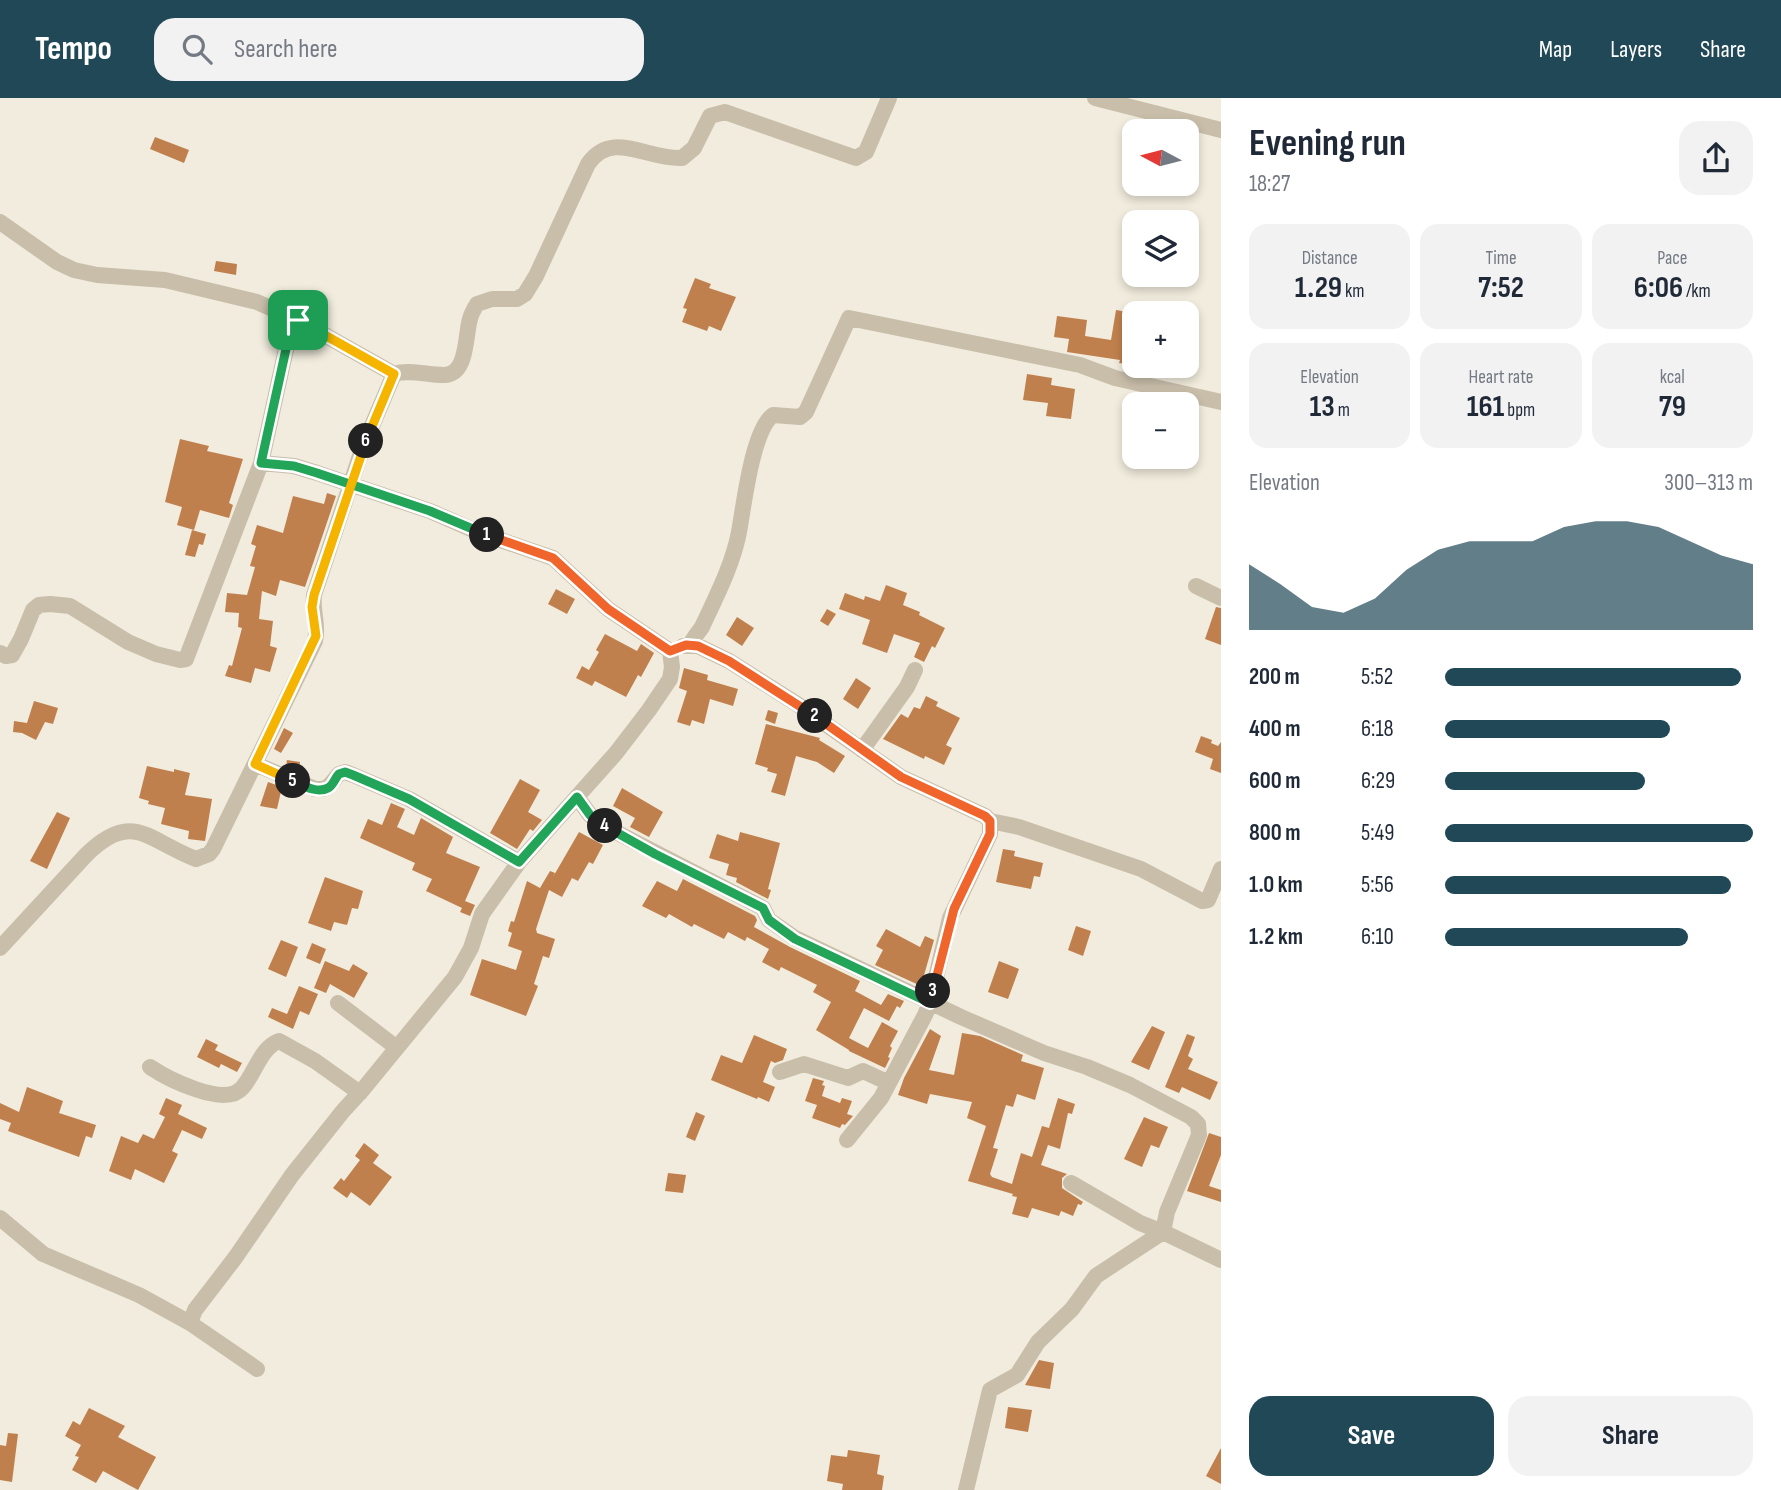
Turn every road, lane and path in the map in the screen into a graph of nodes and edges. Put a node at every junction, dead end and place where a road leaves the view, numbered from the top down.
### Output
1 (889, 98) edge
2 (1095, 98) edge
3 (1221, 130) edge
4 (0, 222) edge
5 (298, 320) junction
6 (394, 374) junction
7 (1221, 402) edge
8 (261, 463) junction
9 (351, 485) junction
10 (1196, 586) dead end
11 (1221, 598) edge
12 (690, 645) junction
13 (670, 651) junction
14 (0, 653) edge
15 (915, 670) dead end
16 (862, 750) junction
17 (255, 764) junction
18 (577, 797) junction
19 (990, 821) junction
20 (519, 862) junction
21 (1221, 869) edge
22 (1214, 904) edge
23 (0, 948) edge
24 (338, 1003) dead end
25 (930, 1003) junction
26 (397, 1048) junction
27 (150, 1067) dead end
28 (780, 1072) dead end
29 (889, 1083) junction
30 (359, 1093) junction
31 (847, 1140) dead end
32 (1071, 1183) dead end
33 (0, 1218) edge
34 (1163, 1232) junction
35 (1221, 1260) edge
36 (190, 1323) junction
37 (257, 1369) dead end
38 (966, 1490) edge

1 - 6 street
2 - 3 street
4 - 5 street
5 - 6 street
5 - 8 street
6 - 9 street
7 - 12 street
8 - 9 street
8 - 14 street
9 - 13 street
9 - 17 street
10 - 11 street
12 - 13 street
12 - 16 street
13 - 18 street
15 - 16 street
16 - 19 street
17 - 20 street
17 - 23 street
18 - 20 street
18 - 25 street
19 - 22 street
19 - 25 street
20 - 26 street
21 - 22 street
24 - 26 street
25 - 29 street
25 - 34 street
26 - 30 street
27 - 30 street
28 - 29 street
29 - 31 street
30 - 36 street
32 - 34 street
33 - 36 street
34 - 35 street
34 - 38 street
36 - 37 street

